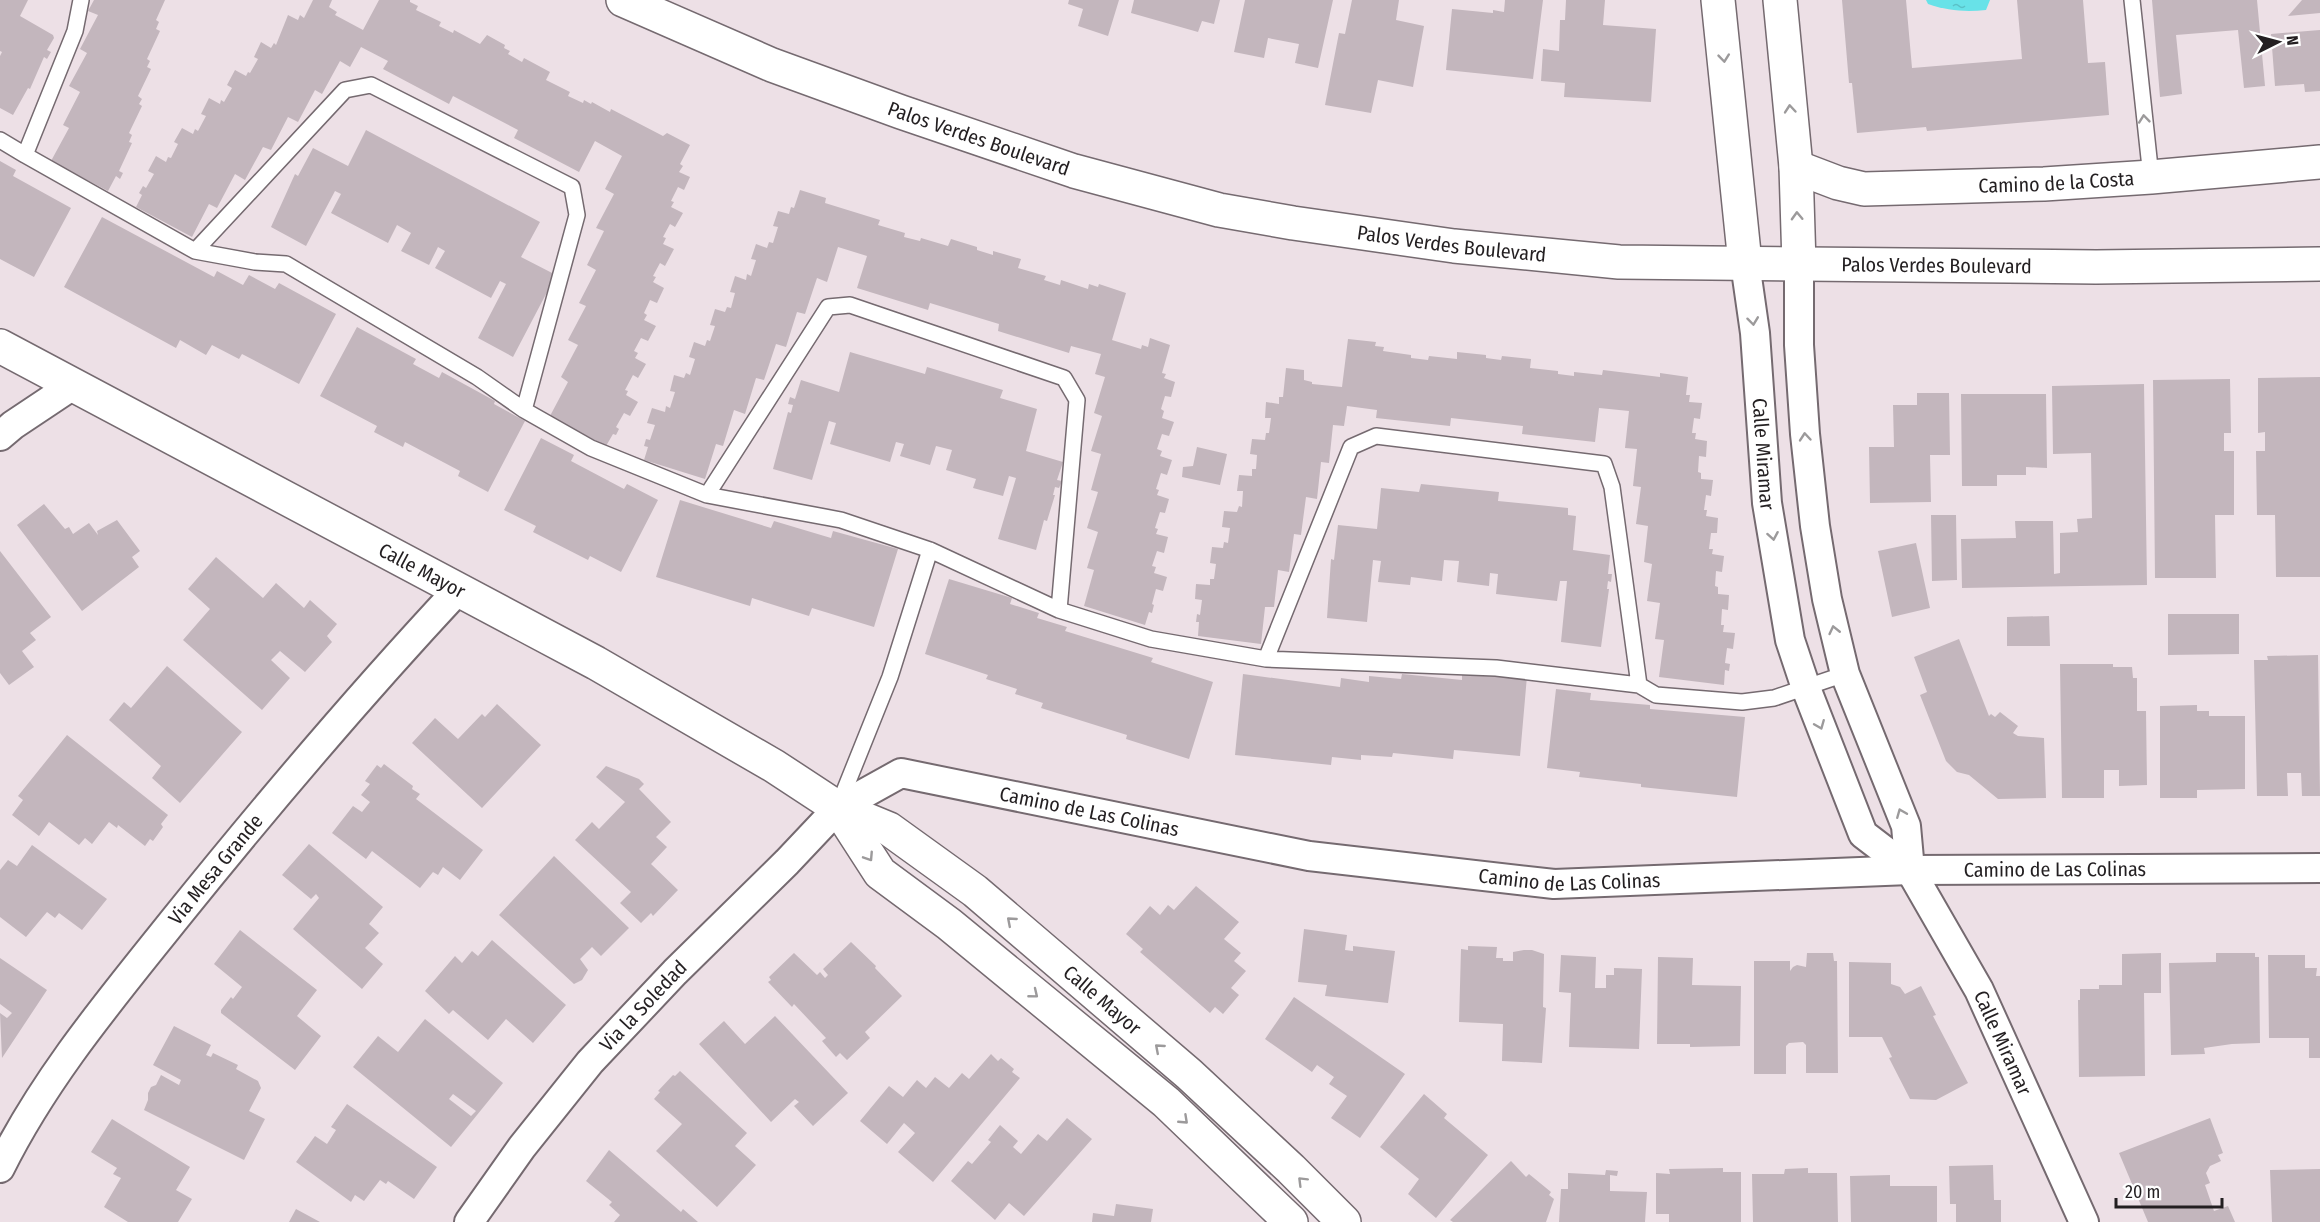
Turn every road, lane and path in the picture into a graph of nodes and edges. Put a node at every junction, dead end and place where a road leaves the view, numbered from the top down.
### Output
1 (81, 0) edge
2 (623, 0) edge
3 (1718, 0) edge
4 (1780, 0) edge
5 (2132, 0) edge
6 (0, 140) edge
7 (25, 155) junction
8 (2320, 162) edge
9 (1796, 167) junction
10 (2151, 177) junction
11 (195, 251) junction
12 (1745, 263) junction
13 (1799, 264) junction
14 (2320, 264) edge
15 (0, 346) edge
16 (73, 385) junction
17 (524, 410) junction
18 (0, 436) edge
19 (707, 495) junction
20 (930, 550) junction
21 (458, 590) junction
22 (1059, 610) junction
23 (1266, 659) junction
24 (1845, 674) junction
25 (1639, 685) junction
26 (1806, 688) junction
27 (838, 808) junction
28 (2320, 868) edge
29 (1910, 870) junction
30 (0, 1168) edge
31 (469, 1222) edge
32 (1291, 1222) edge
33 (1344, 1222) edge
34 (2084, 1222) edge

1 - 7 lane
2 - 12 street, Palos Verdes Boulevard
3 -> 12 street, Calle Miramar
9 -> 4 street, Calle Miramar
10 -> 5 lane
6 - 7 lane
7 - 11 lane
8 - 10 street, Camino de la Costa
9 - 10 street, Camino de la Costa
13 -> 9 street, Calle Miramar
11 - 17 lane
11 - 17 lane
12 - 13 street, Palos Verdes Boulevard
12 -> 26 street, Calle Miramar
13 - 14 street, Palos Verdes Boulevard
24 -> 13 street, Calle Miramar
15 - 16 street, Calle Mayor
16 - 18 street
16 - 21 street, Calle Mayor
17 - 19 lane
19 - 20 lane
19 - 22 lane
20 - 22 lane
20 - 27 lane
21 - 27 street, Calle Mayor
21 - 30 street, Via Mesa Grande
22 - 23 lane
23 - 25 lane
23 - 25 lane
24 - 26 lane
29 -> 24 street, Calle Miramar
25 - 26 lane
26 -> 29 street, Calle Miramar
27 - 29 street, Camino de Las Colinas
27 - 31 street, Via la Soledad
27 -> 32 street, Calle Mayor
33 -> 27 street, Calle Mayor
28 - 29 street, Camino de Las Colinas
29 - 34 street, Calle Miramar

